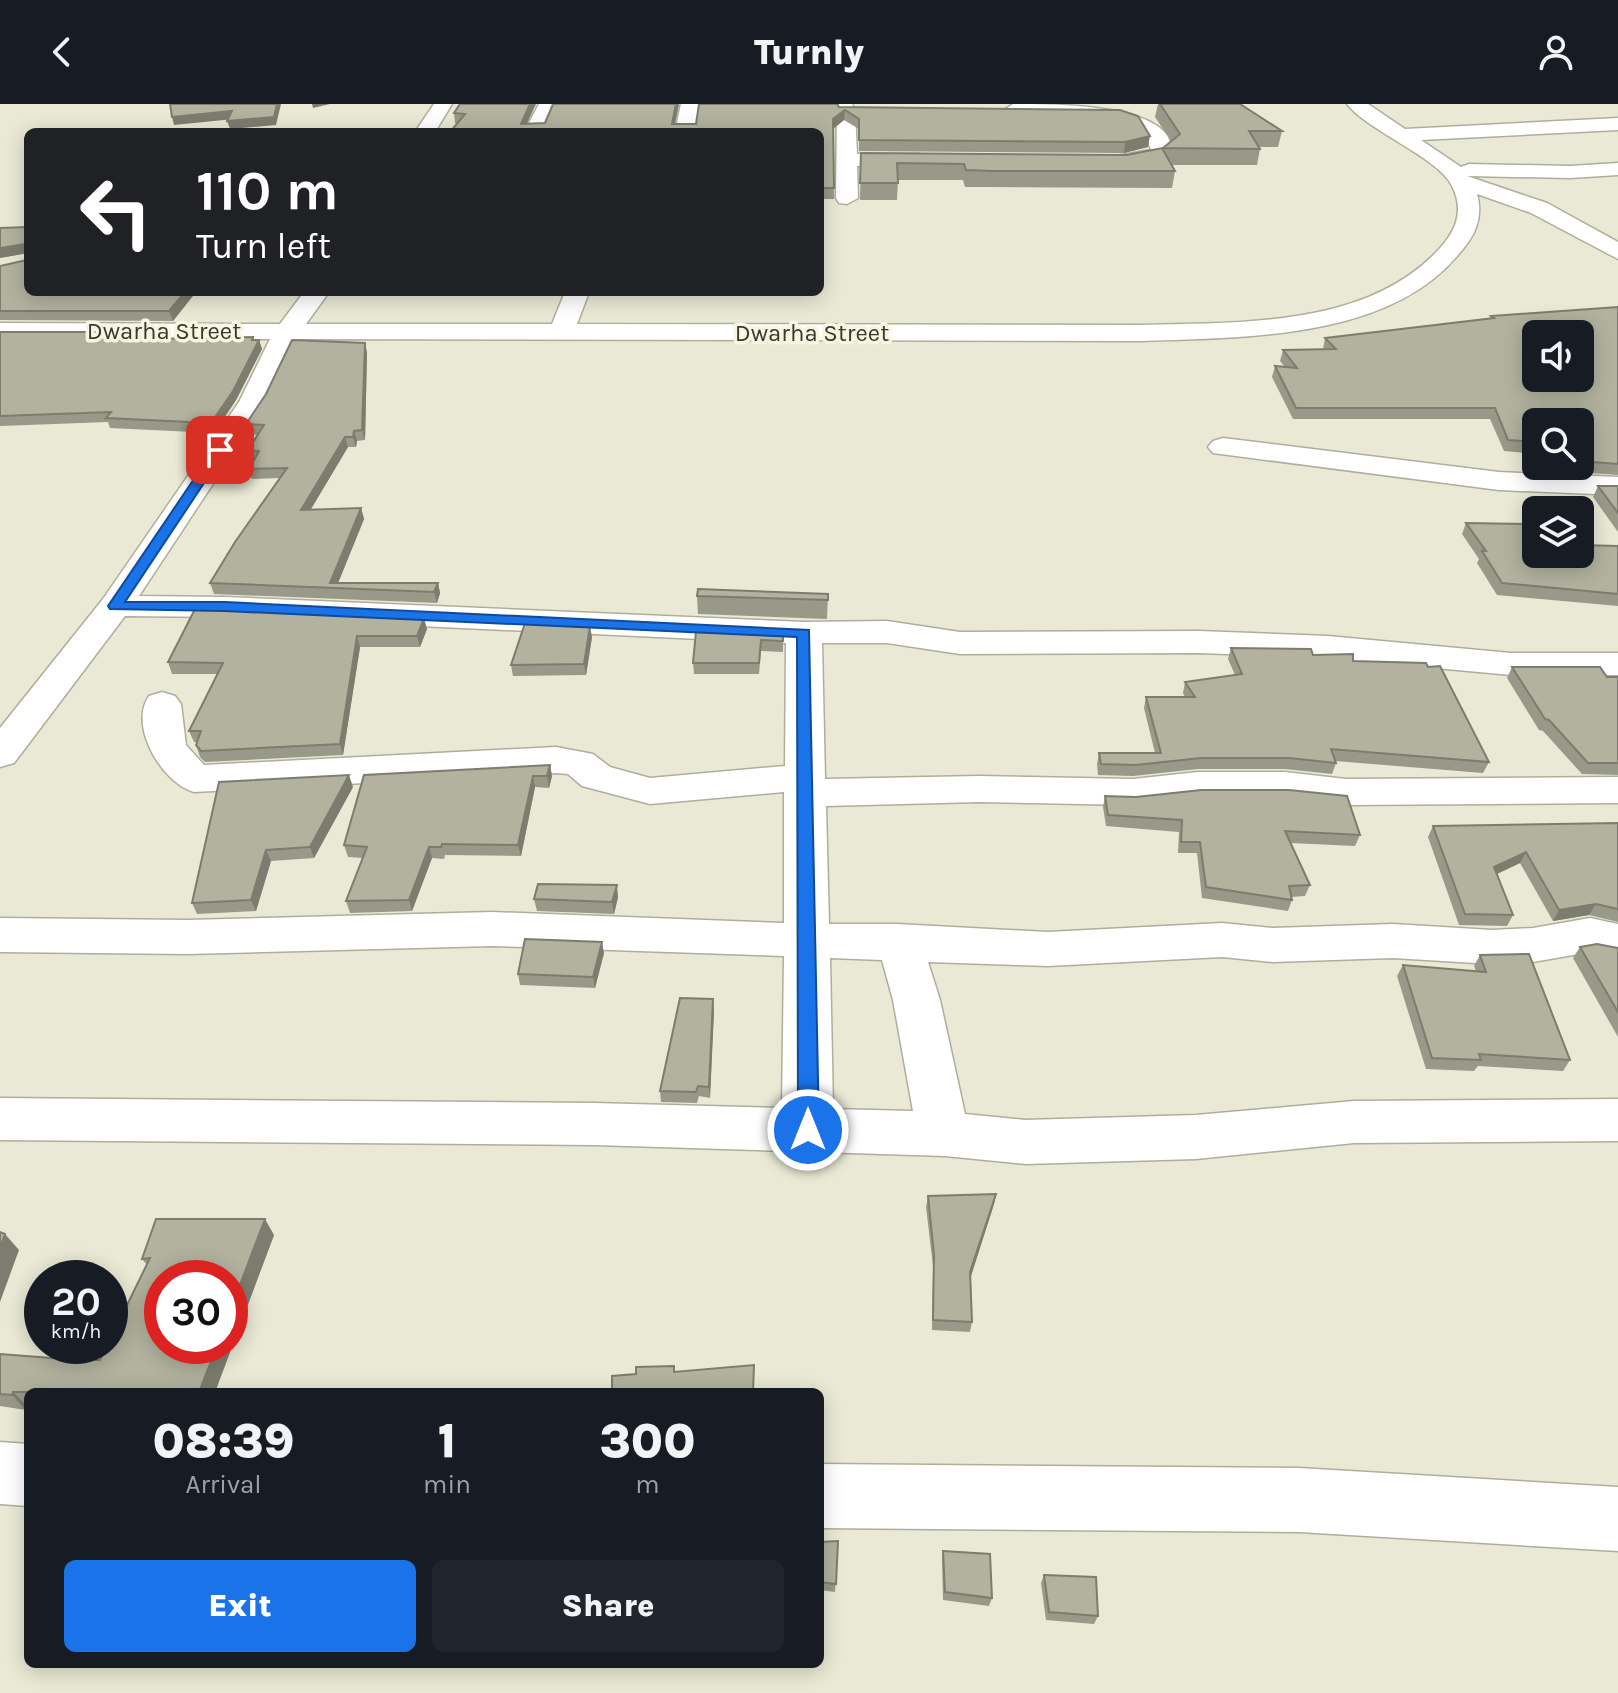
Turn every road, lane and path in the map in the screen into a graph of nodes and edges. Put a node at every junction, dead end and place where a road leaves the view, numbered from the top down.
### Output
1 (443, 104) edge
2 (548, 104) edge
3 (690, 104) edge
4 (1356, 104) edge
5 (850, 108) edge
6 (1000, 110) edge
7 (1618, 124) edge
8 (428, 128) edge
9 (536, 128) edge
10 (686, 128) edge
11 (1403, 135) junction
12 (845, 160) junction
13 (938, 161) edge
14 (1093, 161) edge
15 (1618, 169) edge
16 (1456, 176) junction
17 (847, 198) dead end
18 (1618, 252) edge
19 (314, 296) edge
20 (575, 296) edge
21 (0, 331) edge
22 (287, 332) junction
23 (561, 333) junction
24 (1223, 447) dead end
25 (1618, 486) edge
26 (115, 606) junction
27 (804, 633) junction
28 (1618, 664) edge
29 (162, 704) dead end
30 (5, 740) edge
31 (804, 785) junction
32 (1618, 790) edge
33 (0, 935) edge
34 (807, 938) junction
35 (897, 941) junction
36 (1618, 941) edge
37 (0, 1119) edge
38 (1618, 1120) edge
39 (808, 1130) junction
40 (945, 1134) junction
41 (0, 1473) edge
42 (24, 1475) edge
43 (824, 1496) edge
44 (1618, 1519) edge

1 - 8 street
2 - 9 street
3 - 10 street
4 - 11 street
5 - 12 street
6 - 14 street
7 - 11 street
11 - 16 street
12 - 13 street
12 - 17 street
15 - 16 street
16 - 18 street
16 - 23 street, Dwarha Street
19 - 22 street
20 - 23 street
21 - 22 street, Dwarha Street
22 - 23 street, Dwarha Street
22 - 26 street
24 - 25 street
26 - 27 street
26 - 30 street
27 - 28 street
27 - 31 street
29 - 31 street
31 - 32 street
31 - 34 street
33 - 34 street
34 - 35 street
34 - 39 street
35 - 36 street
35 - 40 street
37 - 39 street
38 - 40 street
39 - 40 street
41 - 42 street
43 - 44 street

